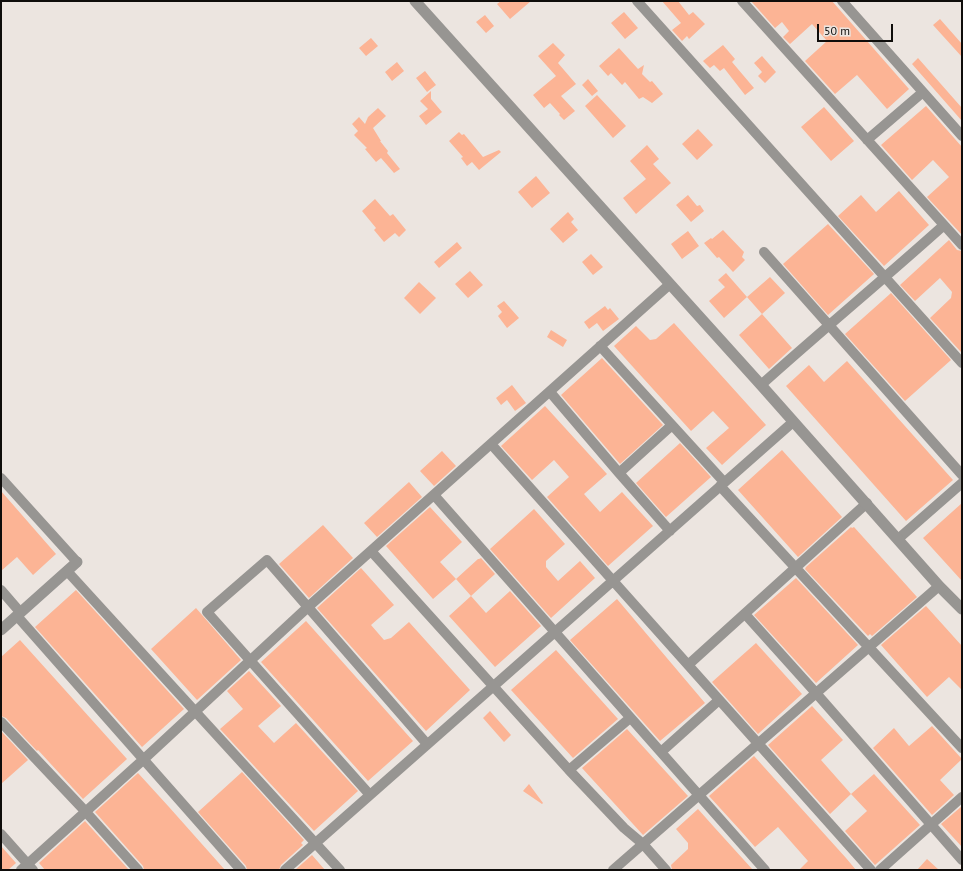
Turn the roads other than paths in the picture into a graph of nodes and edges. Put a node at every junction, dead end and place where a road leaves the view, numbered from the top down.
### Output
1 (415, 1) edge
2 (637, 1) edge
3 (742, 1) edge
4 (842, 1) edge
5 (923, 92) junction
6 (962, 136) edge
7 (867, 140) junction
8 (944, 225) junction
9 (962, 245) edge
10 (764, 252) dead end
11 (886, 278) junction
12 (670, 284) junction
13 (828, 325) junction
14 (600, 346) junction
15 (962, 363) edge
16 (761, 385) junction
17 (550, 392) junction
18 (793, 422) junction
19 (672, 425) junction
20 (491, 444) junction
21 (619, 474) junction
22 (962, 475) edge
23 (1, 478) edge
24 (722, 484) junction
25 (962, 484) edge
26 (434, 495) junction
27 (866, 504) junction
28 (670, 531) junction
29 (898, 539) junction
30 (371, 551) junction
31 (77, 562) joint
32 (796, 568) junction
33 (67, 571) junction
34 (613, 581) junction
35 (939, 586) junction
36 (1, 590) edge
37 (308, 607) junction
38 (962, 609) edge
39 (18, 614) junction
40 (745, 614) junction
41 (1, 630) edge
42 (555, 632) junction
43 (869, 647) junction
44 (250, 660) junction
45 (688, 665) junction
46 (493, 687) junction
47 (816, 693) junction
48 (719, 700) junction
49 (196, 711) junction
50 (630, 718) junction
51 (1, 722) edge
52 (428, 744) junction
53 (758, 744) junction
54 (962, 748) edge
55 (661, 752) junction
56 (144, 759) junction
57 (569, 770) junction
58 (370, 795) junction
59 (699, 795) junction
60 (962, 797) edge
61 (85, 812) junction
62 (930, 825) junction
63 (1, 834) edge
64 (316, 843) junction
65 (643, 844) junction
66 (962, 860) edge
67 (28, 868) edge
68 (138, 870) edge
69 (241, 870) edge
70 (285, 870) edge
71 (340, 870) edge
72 (613, 870) edge
73 (666, 870) edge
74 (765, 870) edge
75 (871, 870) edge
76 (880, 870) edge

1 - 12 street
2 - 11 street
3 - 7 street
4 - 5 street
5 - 6 street
5 - 7 street
7 - 8 street
8 - 9 street
8 - 11 street
10 - 13 street
11 - 13 street
11 - 15 street
12 - 14 street
12 - 16 street
13 - 16 street
13 - 22 street
14 - 17 street
14 - 19 street
16 - 18 street
17 - 20 street
17 - 21 street
18 - 24 street
18 - 27 street
19 - 21 street
19 - 24 street
20 - 26 street
20 - 34 street
21 - 28 street
23 - 31 street
24 - 28 street
24 - 32 street
25 - 29 street
26 - 30 street
26 - 42 street
27 - 29 street
27 - 32 street
28 - 34 street
29 - 35 street
30 - 37 street
30 - 46 street
31 - 33 street
32 - 40 street
32 - 43 street
33 - 39 street
33 - 49 street
34 - 42 street
34 - 45 street
35 - 38 street
35 - 43 street
36 - 39 street
37 - 44 street
37 - 44 street
37 - 52 street
39 - 41 street
39 - 56 street
40 - 45 street
40 - 47 street
42 - 46 street
42 - 50 street
43 - 47 street
43 - 54 street
44 - 49 street
44 - 58 street
45 - 48 street
46 - 52 street
46 - 57 street
47 - 53 street
47 - 62 street
48 - 53 street
48 - 55 street
49 - 56 street
49 - 64 street
50 - 55 street
50 - 57 street
51 - 61 street
52 - 58 street
53 - 59 street
53 - 75 street
55 - 59 street
56 - 61 street
56 - 69 street
57 - 65 street
58 - 64 street
59 - 65 street
59 - 74 street
60 - 62 street
61 - 67 street
61 - 68 street
62 - 66 street
62 - 76 street
63 - 67 street
64 - 70 street
64 - 71 street
65 - 72 street
65 - 73 street

